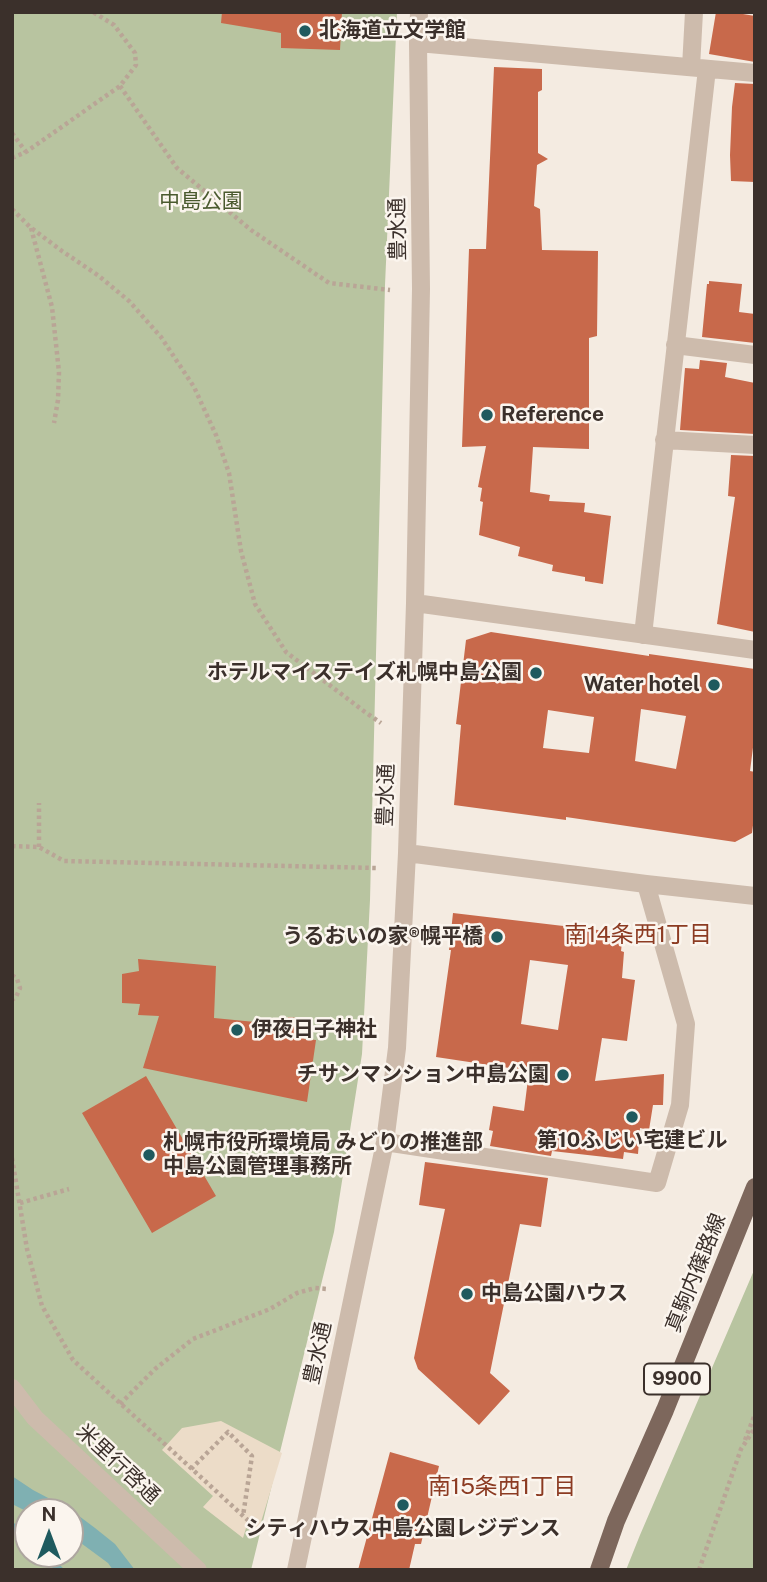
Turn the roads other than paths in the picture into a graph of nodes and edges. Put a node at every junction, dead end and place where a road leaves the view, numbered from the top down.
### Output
1 (419, 12) edge
2 (694, 12) edge
3 (418, 43) junction
4 (699, 68) junction
5 (755, 74) edge
6 (675, 345) junction
7 (755, 355) edge
8 (664, 440) junction
9 (755, 444) edge
10 (415, 603) junction
11 (643, 635) junction
12 (755, 650) edge
13 (407, 853) junction
14 (646, 884) junction
15 (755, 896) edge
16 (385, 1142) junction
17 (755, 1187) edge
18 (12, 1388) edge
19 (198, 1570) edge
20 (296, 1570) edge
21 (598, 1570) edge

1 - 3 street, 豊水通
2 - 4 street
3 - 4 street
3 - 10 street, 豊水通
4 - 5 street
4 - 6 street
6 - 7 street
6 - 8 street
8 - 9 street
8 - 11 street
10 - 11 street
10 - 13 street, 豊水通
11 - 12 street
13 - 14 street
13 - 16 street, 豊水通
14 - 15 street
14 - 16 street
16 - 20 street, 豊水通
17 - 21 main road, 真駒内篠路線 / 9900
18 - 19 street, 米里行啓通

